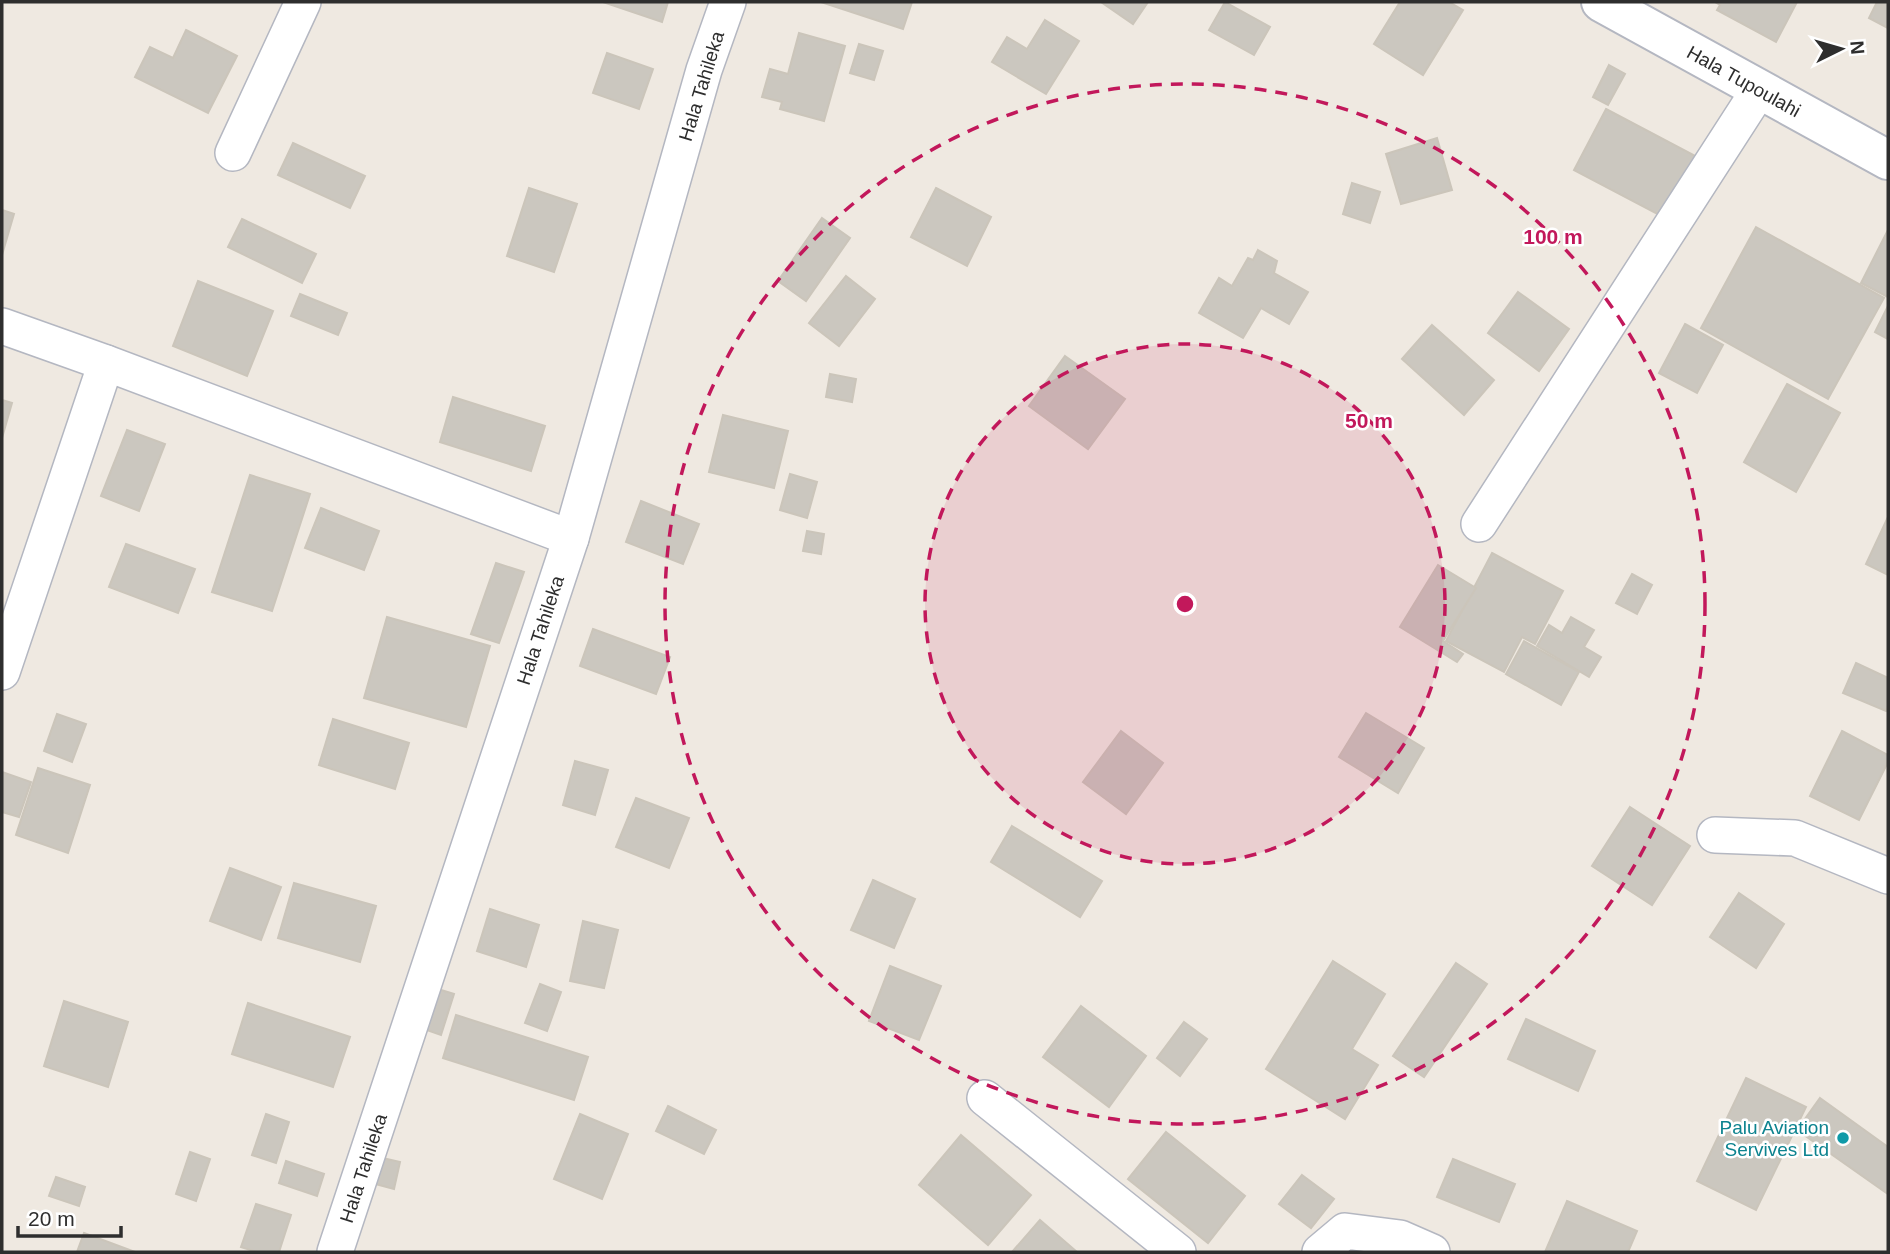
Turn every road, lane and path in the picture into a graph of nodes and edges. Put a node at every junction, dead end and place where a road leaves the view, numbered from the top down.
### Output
1 (303, 2) edge
2 (728, 2) edge
3 (1601, 2) edge
4 (1759, 90) junction
5 (233, 153) dead end
6 (1888, 160) edge
7 (2, 326) edge
8 (106, 363) junction
9 (1479, 524) dead end
10 (570, 538) junction
11 (2, 672) edge
12 (1715, 835) dead end
13 (1888, 876) edge
14 (985, 1098) dead end
15 (335, 1252) edge
16 (1178, 1252) edge
17 (1320, 1252) edge
18 (1432, 1252) edge

1 - 5 street
2 - 10 street, Hala Tahileka
3 - 4 main road, Hala Tupoulahi
4 - 6 main road, Hala Tupoulahi
4 - 9 street
7 - 8 street
8 - 10 street
8 - 11 street
10 - 15 street, Hala Tahileka
12 - 13 street
14 - 16 street
17 - 18 street

